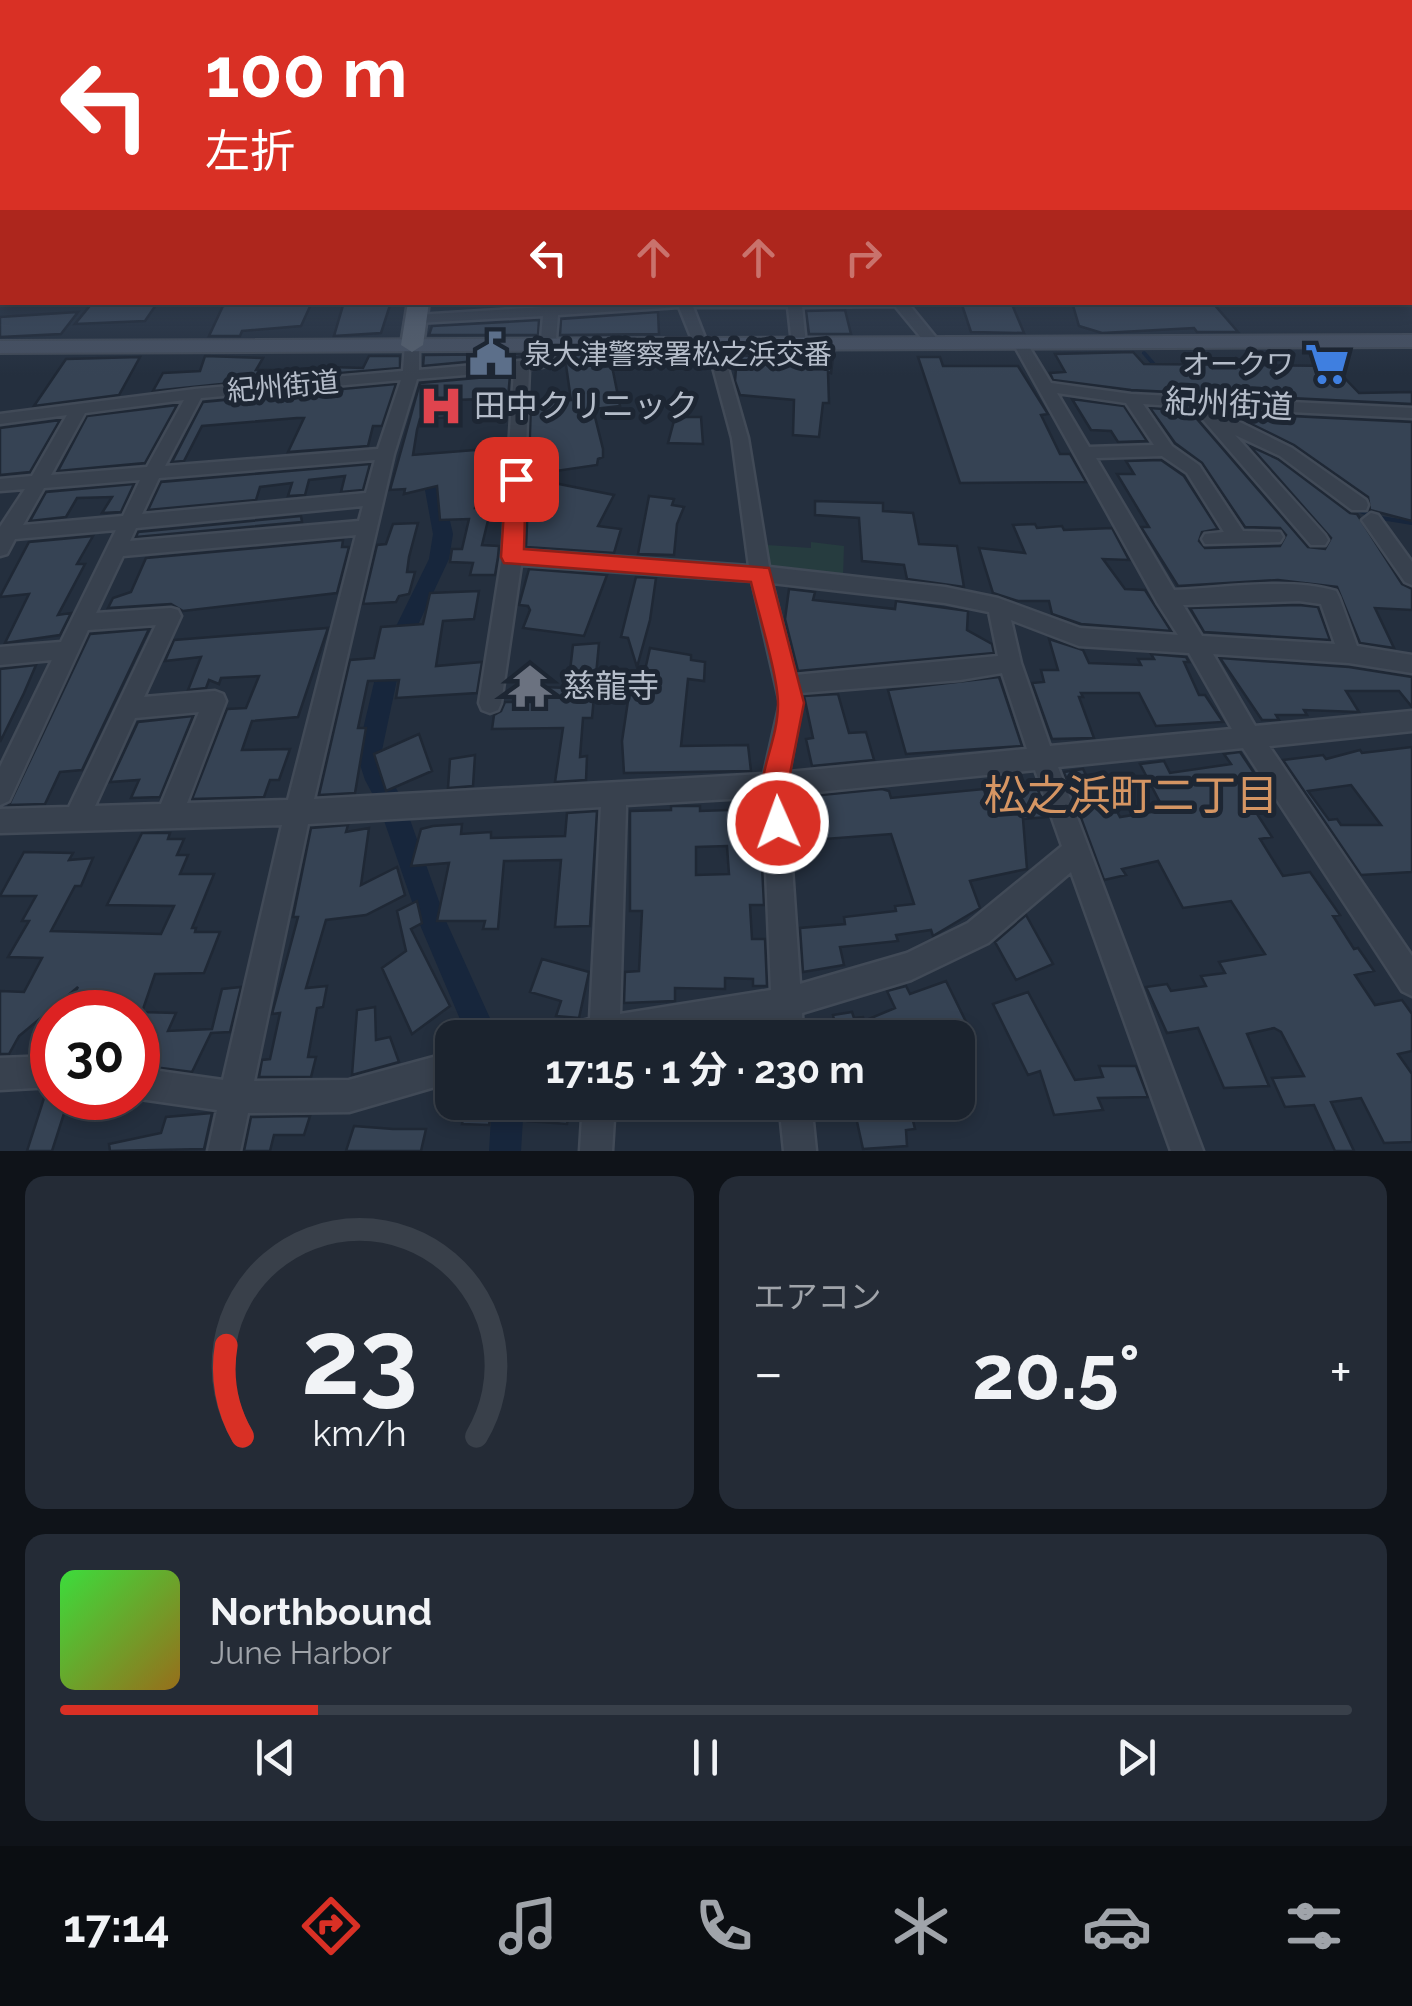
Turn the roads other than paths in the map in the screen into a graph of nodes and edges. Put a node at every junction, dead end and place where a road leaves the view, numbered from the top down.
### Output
1 (631, 305) edge
2 (685, 305) edge
3 (794, 305) edge
4 (898, 305) edge
5 (551, 308) edge
6 (507, 309) edge
7 (418, 311) edge
8 (1412, 341) edge
9 (1020, 343) junction
10 (556, 344) junction
11 (707, 344) junction
12 (799, 344) junction
13 (934, 344) junction
14 (412, 345) junction
15 (0, 347) edge
16 (522, 363) junction
17 (411, 375) junction
18 (1047, 388) junction
19 (195, 394) junction
20 (1131, 399) junction
21 (80, 408) junction
22 (1204, 410) junction
23 (1412, 413) edge
24 (0, 418) edge
25 (1166, 450) junction
26 (1084, 453) junction
27 (385, 454) junction
28 (154, 470) junction
29 (38, 481) junction
30 (0, 485) edge
31 (374, 499) junction
32 (130, 521) junction
33 (368, 526) junction
34 (1273, 537) dead end
35 (3, 538) edge
36 (1238, 538) junction
37 (1212, 540) dead end
38 (1318, 540) dead end
39 (117, 549) junction
40 (512, 557) junction
41 (1410, 572) edge
42 (760, 574) junction
43 (1166, 598) junction
44 (998, 606) junction
45 (82, 622) junction
46 (1192, 645) junction
47 (69, 650) junction
48 (1349, 654) junction
49 (0, 656) edge
50 (1010, 663) junction
51 (1412, 664) edge
52 (787, 686) junction
53 (490, 703) dead end
54 (128, 709) junction
55 (1412, 721) edge
56 (1248, 737) junction
57 (1042, 756) junction
58 (774, 784) junction
59 (0, 793) edge
60 (614, 794) junction
61 (298, 812) junction
62 (169, 816) junction
63 (76, 819) junction
64 (0, 821) edge
65 (1076, 850) junction
66 (1412, 980) edge
67 (784, 1003) junction
68 (606, 1020) edge
69 (686, 1020) edge
70 (786, 1020) edge
71 (435, 1072) edge
72 (30, 1073) edge
73 (0, 1074) edge
74 (160, 1087) edge
75 (236, 1098) junction
76 (598, 1120) edge
77 (796, 1120) edge
78 (224, 1151) edge
79 (596, 1151) edge
80 (800, 1151) edge
81 (1187, 1151) edge

1 - 5 street
2 - 11 street
3 - 12 street
4 - 13 street
5 - 6 street
5 - 10 street
6 - 7 street
7 - 14 main road
8 - 9 main road
9 - 13 main road
9 - 18 street
10 - 11 main road
10 - 14 main road
10 - 16 street, 紀州街道
11 - 12 main road
11 - 42 street
12 - 13 main road
14 - 15 main road
14 - 17 street
16 - 17 street, 紀州街道
16 - 40 street
17 - 19 street, 紀州街道
17 - 27 street
18 - 20 street, 紀州街道
18 - 26 street
19 - 21 street, 紀州街道
19 - 28 street
20 - 22 street, 紀州街道
20 - 25 street
21 - 24 street, 紀州街道
21 - 29 street
22 - 23 street, 紀州街道
22 - 38 street
22 - 41 street
25 - 26 street
25 - 36 street
26 - 43 street
27 - 28 street
27 - 31 street
28 - 29 street
28 - 32 street
29 - 30 street
29 - 35 street
31 - 32 street
31 - 33 street
32 - 35 street
32 - 39 street
33 - 39 street
33 - 61 street
34 - 36 street
36 - 37 street
39 - 45 street
40 - 42 street
40 - 53 street
42 - 44 street
42 - 52 street
43 - 46 street
43 - 48 street
44 - 46 street
44 - 50 street
45 - 47 street
45 - 54 street
46 - 48 street
46 - 56 street
47 - 49 street
47 - 59 street
48 - 51 street
50 - 52 street
50 - 57 street
52 - 58 street
54 - 62 street
54 - 63 street
55 - 56 street
56 - 57 street
56 - 66 street
57 - 58 street
57 - 65 street
58 - 60 street
58 - 67 street
60 - 61 street
60 - 68 street
61 - 62 street
61 - 75 street
62 - 63 street
63 - 64 street
65 - 67 street
65 - 81 street
67 - 69 street
67 - 70 street
71 - 75 street
72 - 73 street
74 - 75 street
75 - 78 street
76 - 79 street
77 - 80 street

